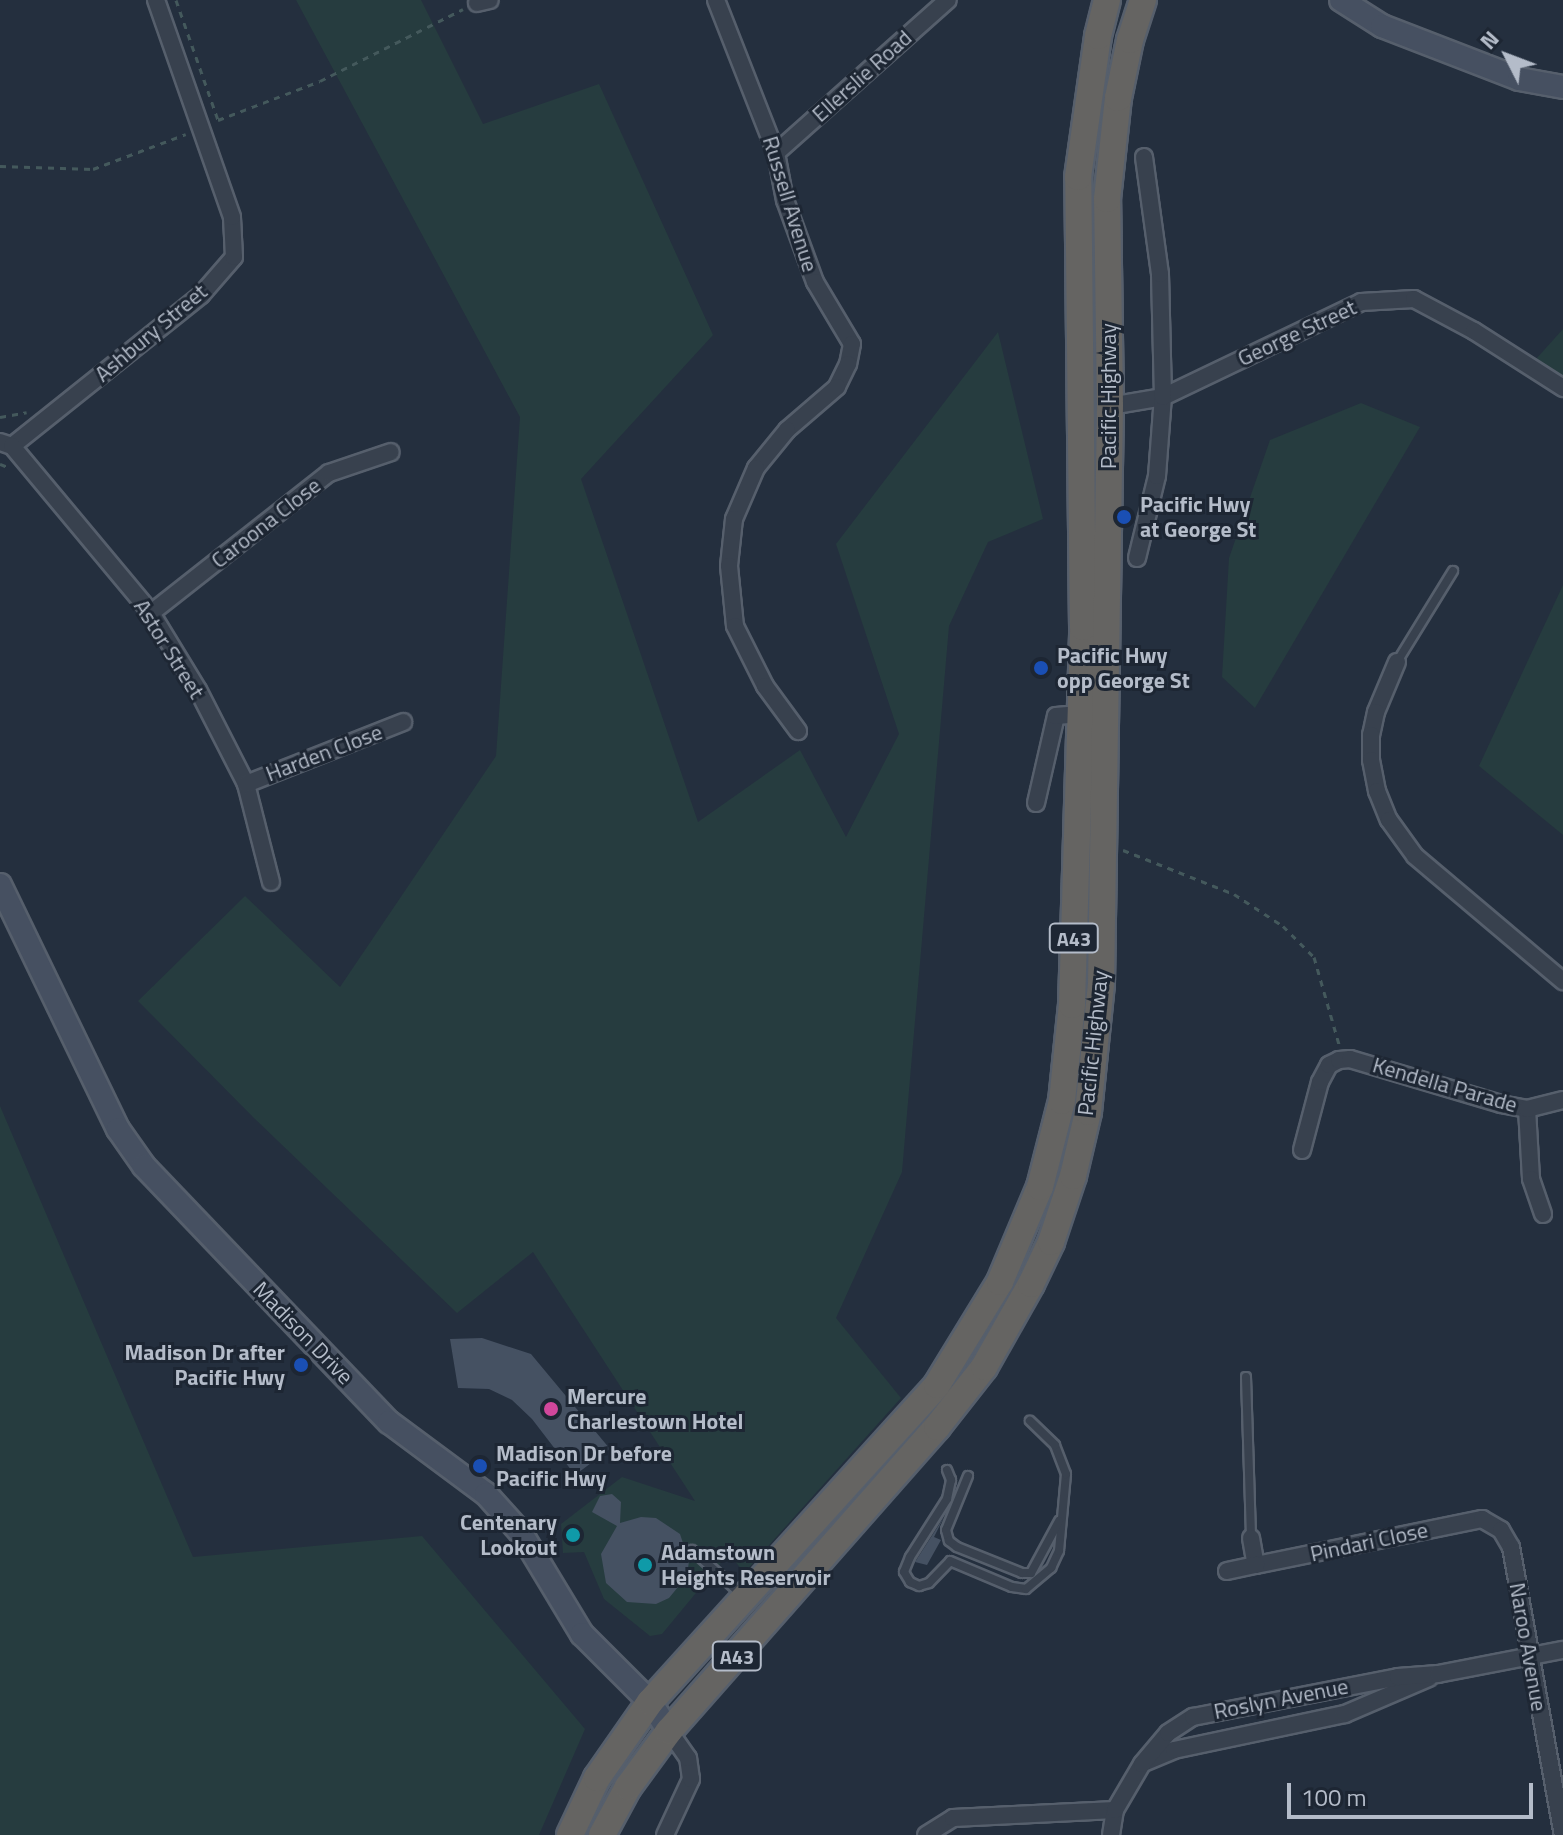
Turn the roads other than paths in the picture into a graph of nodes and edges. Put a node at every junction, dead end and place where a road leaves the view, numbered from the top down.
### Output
1 (156, 0) edge
2 (716, 0) edge
3 (948, 0) edge
4 (1107, 0) edge
5 (1143, 0) edge
6 (1341, 0) edge
7 (1563, 87) edge
8 (776, 153) junction
9 (1144, 157) dead end
10 (1563, 388) edge
11 (1163, 397) junction
12 (1110, 406) junction
13 (6, 444) edge
14 (391, 452) dead end
15 (1137, 558) dead end
16 (1453, 571) dead end
17 (151, 613) junction
18 (1397, 662) joint
19 (1080, 714) junction
20 (403, 722) dead end
21 (798, 731) dead end
22 (246, 784) junction
23 (1036, 803) dead end
24 (271, 882) dead end
25 (0, 885) edge
26 (1563, 981) edge
27 (1563, 1100) edge
28 (1527, 1109) junction
29 (1302, 1150) dead end
30 (1543, 1214) dead end
31 (1246, 1377) dead end
32 (1030, 1421) dead end
33 (947, 1470) dead end
34 (968, 1476) dead end
35 (1061, 1517) junction
36 (1482, 1519) joint
37 (1251, 1538) joint
38 (692, 1550) dead end
39 (1256, 1565) junction
40 (1227, 1571) dead end
41 (744, 1598) junction
42 (1563, 1650) edge
43 (1530, 1656) junction
44 (1438, 1674) junction
45 (650, 1702) junction
46 (669, 1731) junction
47 (1142, 1764) junction
48 (1115, 1810) junction
49 (570, 1835) edge
50 (602, 1835) edge
51 (665, 1835) edge
52 (926, 1835) edge
53 (1111, 1835) edge
54 (1563, 1835) edge

1 - 13 street, Ashbury Street
2 - 8 street, Russell Avenue
3 - 8 street, Ellerslie Road
4 - 19 highway, Pacific Highway / A43
5 - 12 highway, Pacific Highway / A43
6 - 7 main road
8 - 21 street, Russell Avenue
9 - 11 street
10 - 11 street, George Street
11 - 12 street, George Street
11 - 15 street
12 - 46 highway, Pacific Highway / A43
13 - 17 street, Astor Street
14 - 17 street, Caroona Close
16 - 18 lane
17 - 22 street, Astor Street
18 - 26 street
19 - 23 street
19 - 41 highway, Pacific Highway / A43
20 - 22 street, Harden Close
22 - 24 street, Astor Street
25 - 45 main road, Madison Drive
27 - 28 street, Kendella Parade
28 - 29 street, Kendella Parade
28 - 30 street
31 - 37 lane
32 - 35 lane
33 - 35 lane
34 - 35 lane
36 - 39 street, Pindari Close
36 - 43 street, Naroo Avenue
37 - 39 street
38 - 41 lane
39 - 40 street, Pindari Close
41 - 45 highway, Pacific Highway / A43
42 - 43 street, Roslyn Avenue
43 - 44 street, Roslyn Avenue
43 - 54 street, Naroo Avenue
44 - 47 street, Roslyn Avenue
44 - 47 street, Roslyn Avenue
45 - 46 main road, Madison Drive
45 - 49 highway, Pacific Highway / A43
46 - 50 highway, Pacific Highway / A43
46 - 51 street
47 - 48 street, Roslyn Avenue
48 - 52 street
48 - 53 street, Roslyn Avenue

